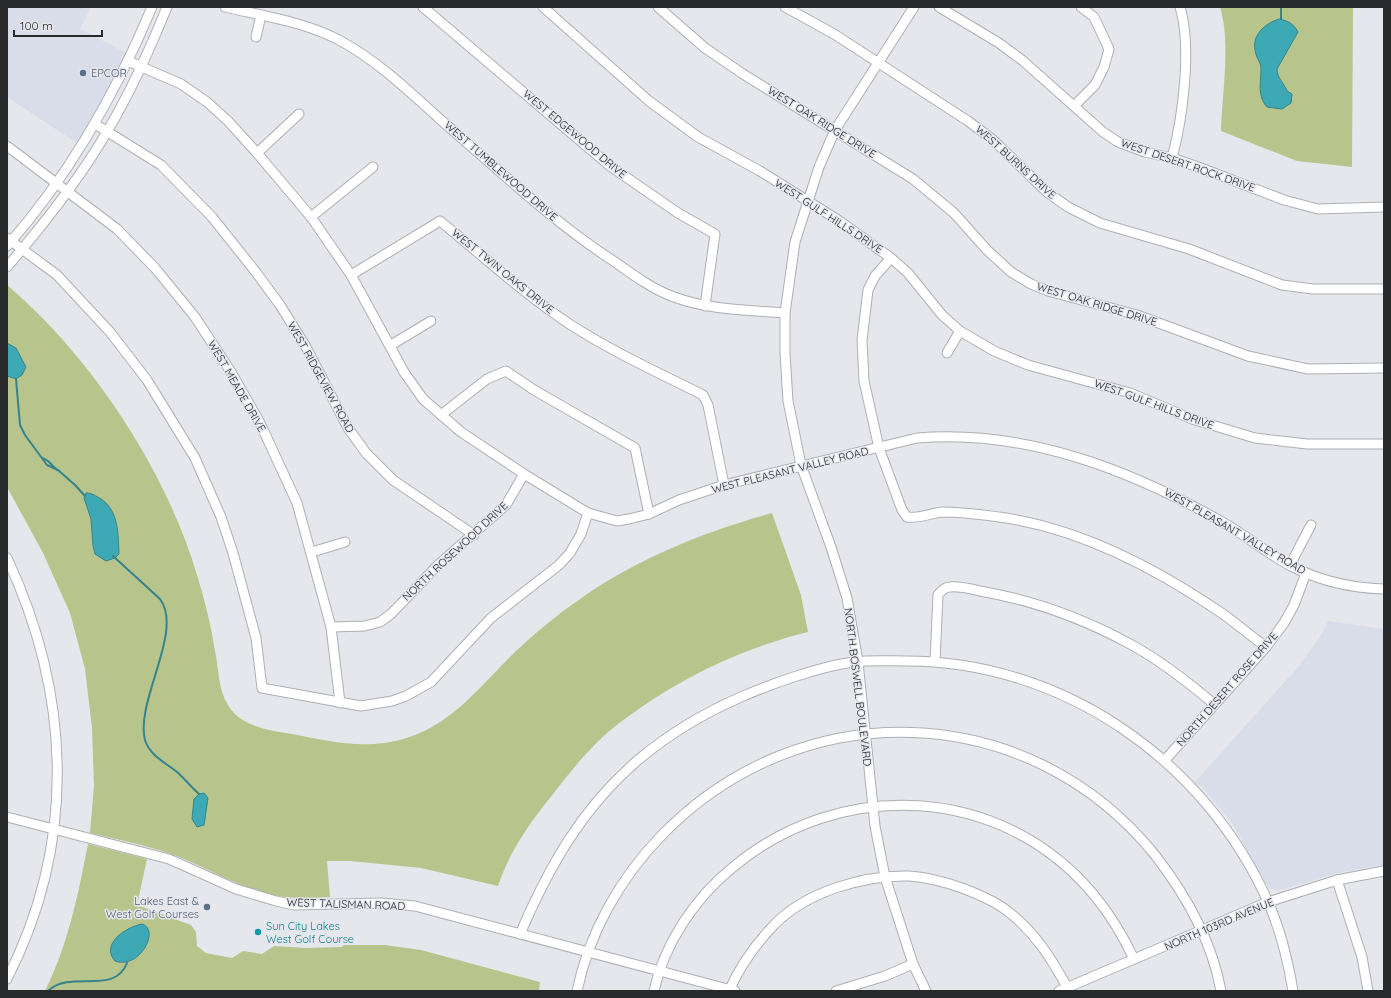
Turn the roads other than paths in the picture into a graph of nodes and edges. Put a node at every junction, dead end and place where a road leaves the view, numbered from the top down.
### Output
1 (152, 7) edge
2 (167, 7) edge
3 (225, 7) edge
4 (424, 7) edge
5 (543, 7) edge
6 (658, 7) edge
7 (785, 7) edge
8 (914, 7) edge
9 (939, 7) edge
10 (1081, 7) edge
11 (1180, 7) edge
12 (261, 15) junction
13 (256, 37) dead end
14 (128, 61) junction
15 (877, 63) junction
16 (141, 67) junction
17 (1074, 106) junction
18 (299, 114) dead end
19 (94, 124) junction
20 (835, 130) junction
21 (107, 131) junction
22 (7, 146) edge
23 (257, 153) junction
24 (1172, 158) junction
25 (373, 167) dead end
26 (56, 182) junction
27 (67, 191) junction
28 (807, 201) junction
29 (1384, 207) edge
30 (311, 217) junction
31 (8, 242) edge
32 (22, 250) junction
33 (892, 258) junction
34 (7, 267) edge
35 (352, 275) junction
36 (1384, 289) edge
37 (705, 306) junction
38 (785, 313) junction
39 (431, 321) dead end
40 (960, 331) junction
41 (391, 345) junction
42 (947, 353) dead end
43 (1384, 368) edge
44 (441, 415) junction
45 (1384, 444) edge
46 (879, 448) junction
47 (801, 465) junction
48 (524, 474) junction
49 (724, 485) junction
50 (588, 513) junction
51 (649, 514) junction
52 (1311, 525) dead end
53 (474, 534) junction
54 (345, 542) dead end
55 (312, 552) junction
56 (7, 558) edge
57 (1290, 565) junction
58 (1306, 573) junction
59 (1384, 590) edge
60 (331, 627) junction
61 (1266, 647) junction
62 (936, 661) junction
63 (858, 662) junction
64 (340, 703) junction
65 (1214, 704) junction
66 (865, 733) junction
67 (1165, 760) junction
68 (872, 806) junction
69 (7, 817) edge
70 (54, 829) junction
71 (1384, 871) edge
72 (884, 877) junction
73 (1337, 880) junction
74 (1268, 902) junction
75 (1201, 930) junction
76 (520, 934) junction
77 (587, 953) junction
78 (1134, 959) junction
79 (913, 964) junction
80 (659, 972) junction
81 (7, 979) edge
82 (1063, 989) edge
83 (577, 991) edge
84 (654, 991) edge
85 (731, 991) edge
86 (836, 991) edge
87 (926, 991) edge
88 (1221, 991) edge
89 (1293, 991) edge
90 (1368, 991) edge

1 - 14 street
2 - 16 street
3 - 12 street, WEST TUMBLEWOOD DRIVE
4 - 37 street, WEST EDGEWOOD DRIVE
5 - 28 street, WEST GULF HILLS DRIVE
6 - 20 street, WEST OAK RIDGE DRIVE
7 - 15 street, WEST BURNS DRIVE
8 - 15 street, NORTH BOSWELL BOULEVARD
9 - 17 street, WEST DESERT ROCK DRIVE
10 - 17 street
11 - 24 street
12 - 13 street
12 - 37 street, WEST TUMBLEWOOD DRIVE
14 - 16 street, WEST PLEASANT VALLEY ROAD
14 - 19 street
15 - 20 street, NORTH BOSWELL BOULEVARD
15 - 36 street, WEST BURNS DRIVE
16 - 21 street
16 - 23 street, WEST PLEASANT VALLEY ROAD
17 - 24 street, WEST DESERT ROCK DRIVE
18 - 23 street
19 - 21 street, WEST RIDGEVIEW ROAD
19 - 26 street
20 - 28 street, NORTH BOSWELL BOULEVARD
20 - 43 street, WEST OAK RIDGE DRIVE
21 - 27 street
21 - 53 street, WEST RIDGEVIEW ROAD
22 - 26 street, WEST MEADE DRIVE
23 - 30 street, WEST PLEASANT VALLEY ROAD
24 - 29 street, WEST DESERT ROCK DRIVE
25 - 30 street
26 - 27 street, WEST MEADE DRIVE
26 - 31 street
27 - 32 street
27 - 55 street, WEST MEADE DRIVE
28 - 33 street, WEST GULF HILLS DRIVE
28 - 38 street, NORTH BOSWELL BOULEVARD
30 - 35 street, WEST PLEASANT VALLEY ROAD
31 - 32 street
32 - 34 street
32 - 64 street
33 - 40 street, WEST GULF HILLS DRIVE
33 - 46 street
35 - 41 street, WEST PLEASANT VALLEY ROAD
35 - 49 street, WEST TWIN OAKS DRIVE
37 - 38 street, WEST TUMBLEWOOD DRIVE
38 - 47 street, NORTH BOSWELL BOULEVARD
39 - 41 street
40 - 42 street
40 - 45 street, WEST GULF HILLS DRIVE
41 - 44 street, WEST PLEASANT VALLEY ROAD
44 - 48 street, WEST PLEASANT VALLEY ROAD
44 - 51 street
46 - 47 street, WEST PLEASANT VALLEY ROAD
46 - 57 street, WEST PLEASANT VALLEY ROAD
46 - 61 street
47 - 49 street, WEST PLEASANT VALLEY ROAD
47 - 63 street, NORTH BOSWELL BOULEVARD
48 - 50 street, WEST PLEASANT VALLEY ROAD
48 - 53 street, NORTH ROSEWOOD DRIVE
49 - 51 street, WEST PLEASANT VALLEY ROAD
50 - 51 street, WEST PLEASANT VALLEY ROAD
50 - 64 street
52 - 57 street
53 - 60 street, NORTH ROSEWOOD DRIVE
54 - 55 street
55 - 60 street, WEST MEADE DRIVE
56 - 70 street
57 - 58 street, WEST PLEASANT VALLEY ROAD
58 - 59 street, WEST PLEASANT VALLEY ROAD
58 - 61 street, NORTH DESERT ROSE DRIVE
60 - 64 street, WEST MEADE DRIVE
61 - 65 street, NORTH DESERT ROSE DRIVE
62 - 63 street
62 - 65 street
62 - 67 street
63 - 66 street, NORTH BOSWELL BOULEVARD
63 - 76 street
65 - 67 street, NORTH DESERT ROSE DRIVE
66 - 68 street, NORTH BOSWELL BOULEVARD
66 - 75 street
66 - 77 street
67 - 74 street
68 - 72 street, NORTH BOSWELL BOULEVARD
68 - 78 street
68 - 80 street
69 - 70 street, WEST TALISMAN ROAD
70 - 76 street, WEST TALISMAN ROAD
70 - 81 street
71 - 73 street, NORTH 103RD AVENUE
72 - 79 street, NORTH BOSWELL BOULEVARD
72 - 82 street
72 - 85 street
73 - 74 street, NORTH 103RD AVENUE
73 - 90 street
74 - 75 street, NORTH 103RD AVENUE
74 - 89 street
75 - 78 street, NORTH 103RD AVENUE
75 - 88 street
76 - 77 street, WEST TALISMAN ROAD
77 - 80 street, WEST TALISMAN ROAD
77 - 83 street
78 - 82 street, NORTH 103RD AVENUE
79 - 86 street
79 - 87 street, NORTH BOSWELL BOULEVARD
80 - 84 street
80 - 85 street, WEST TALISMAN ROAD

